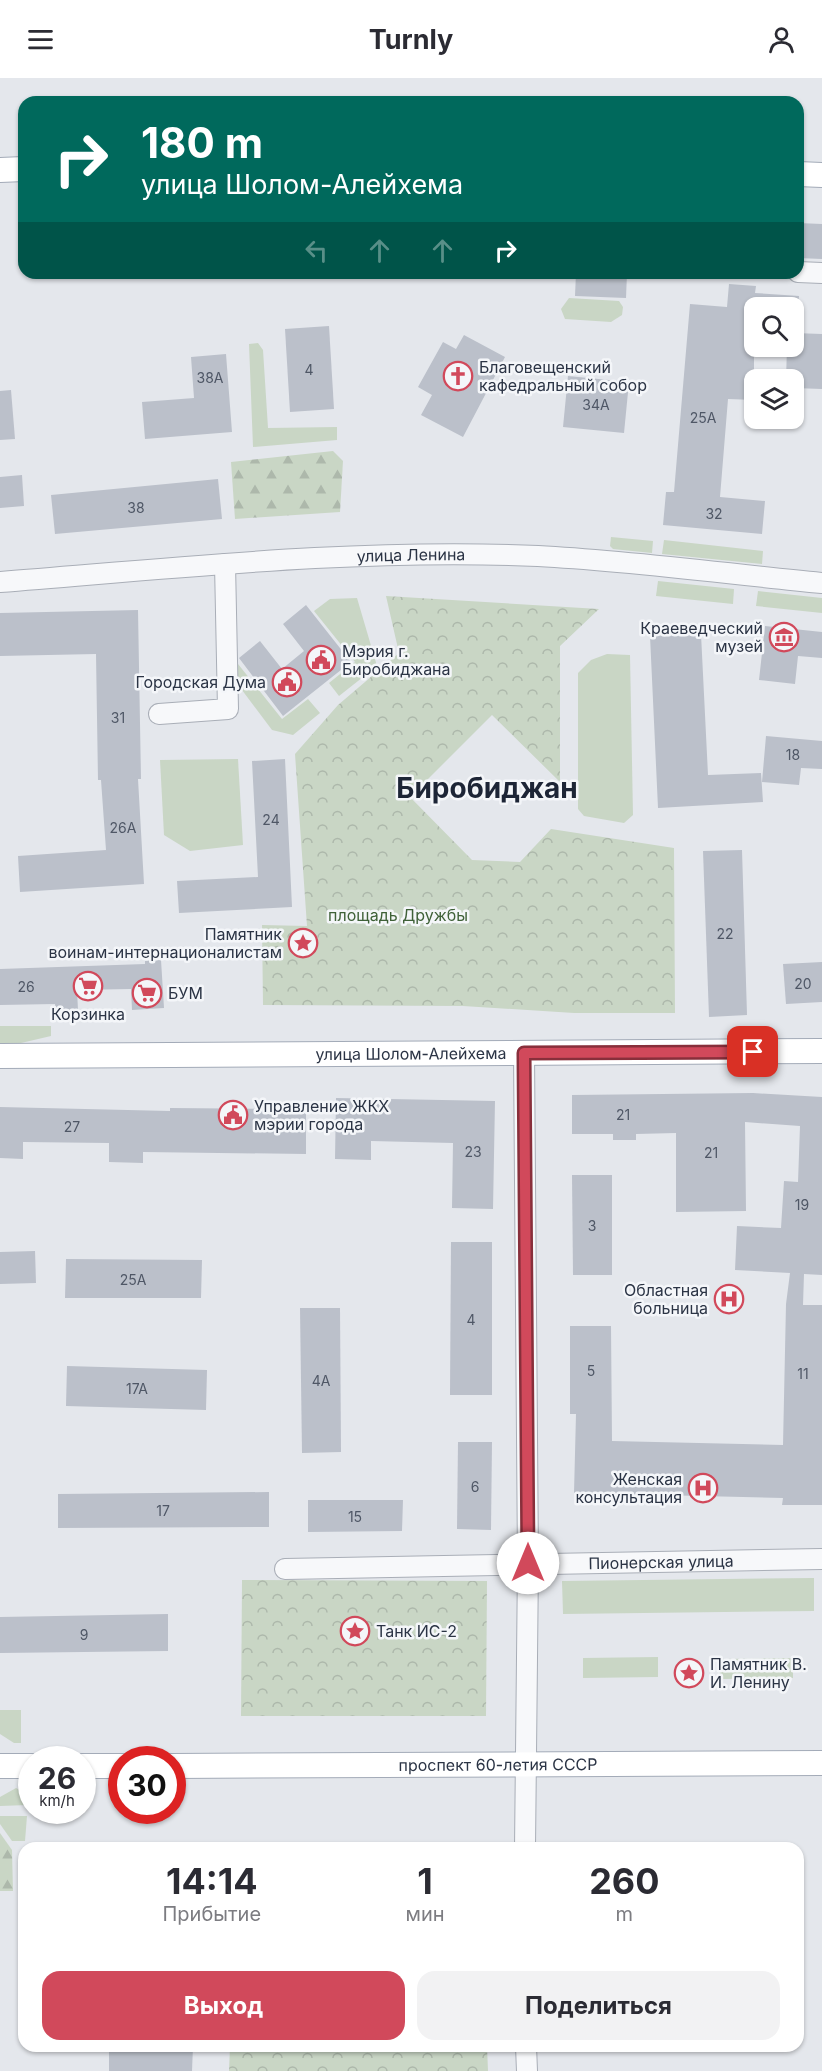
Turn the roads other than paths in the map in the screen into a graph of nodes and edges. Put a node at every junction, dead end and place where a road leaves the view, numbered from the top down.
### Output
1 (0, 170) edge
2 (18, 170) edge
3 (804, 174) edge
4 (822, 175) edge
5 (804, 272) edge
6 (822, 273) edge
7 (225, 564) junction
8 (0, 582) edge
9 (822, 583) edge
10 (159, 714) dead end
11 (822, 1051) edge
12 (524, 1053) junction
13 (0, 1056) edge
14 (822, 1559) edge
15 (528, 1563) junction
16 (285, 1569) dead end
17 (822, 1762) edge
18 (524, 1763) junction
19 (0, 1766) edge
20 (18, 1766) edge
21 (186, 1766) edge
22 (525, 1842) edge
23 (526, 2052) edge
24 (527, 2071) edge

1 - 2 main road
3 - 4 main road
5 - 6 street
7 - 8 street, улица Ленина
7 - 9 street, улица Ленина
7 - 10 street
11 - 12 main road, улица Шолом-Алейхема
12 - 13 main road, улица Шолом-Алейхема
12 - 15 street
14 - 15 street, Пионерская улица
15 - 16 street, Пионерская улица
15 - 18 street
17 - 18 main road, проспект 60-летия СССР
18 - 21 main road, проспект 60-летия СССР
18 - 22 street
19 - 20 main road
23 - 24 street

